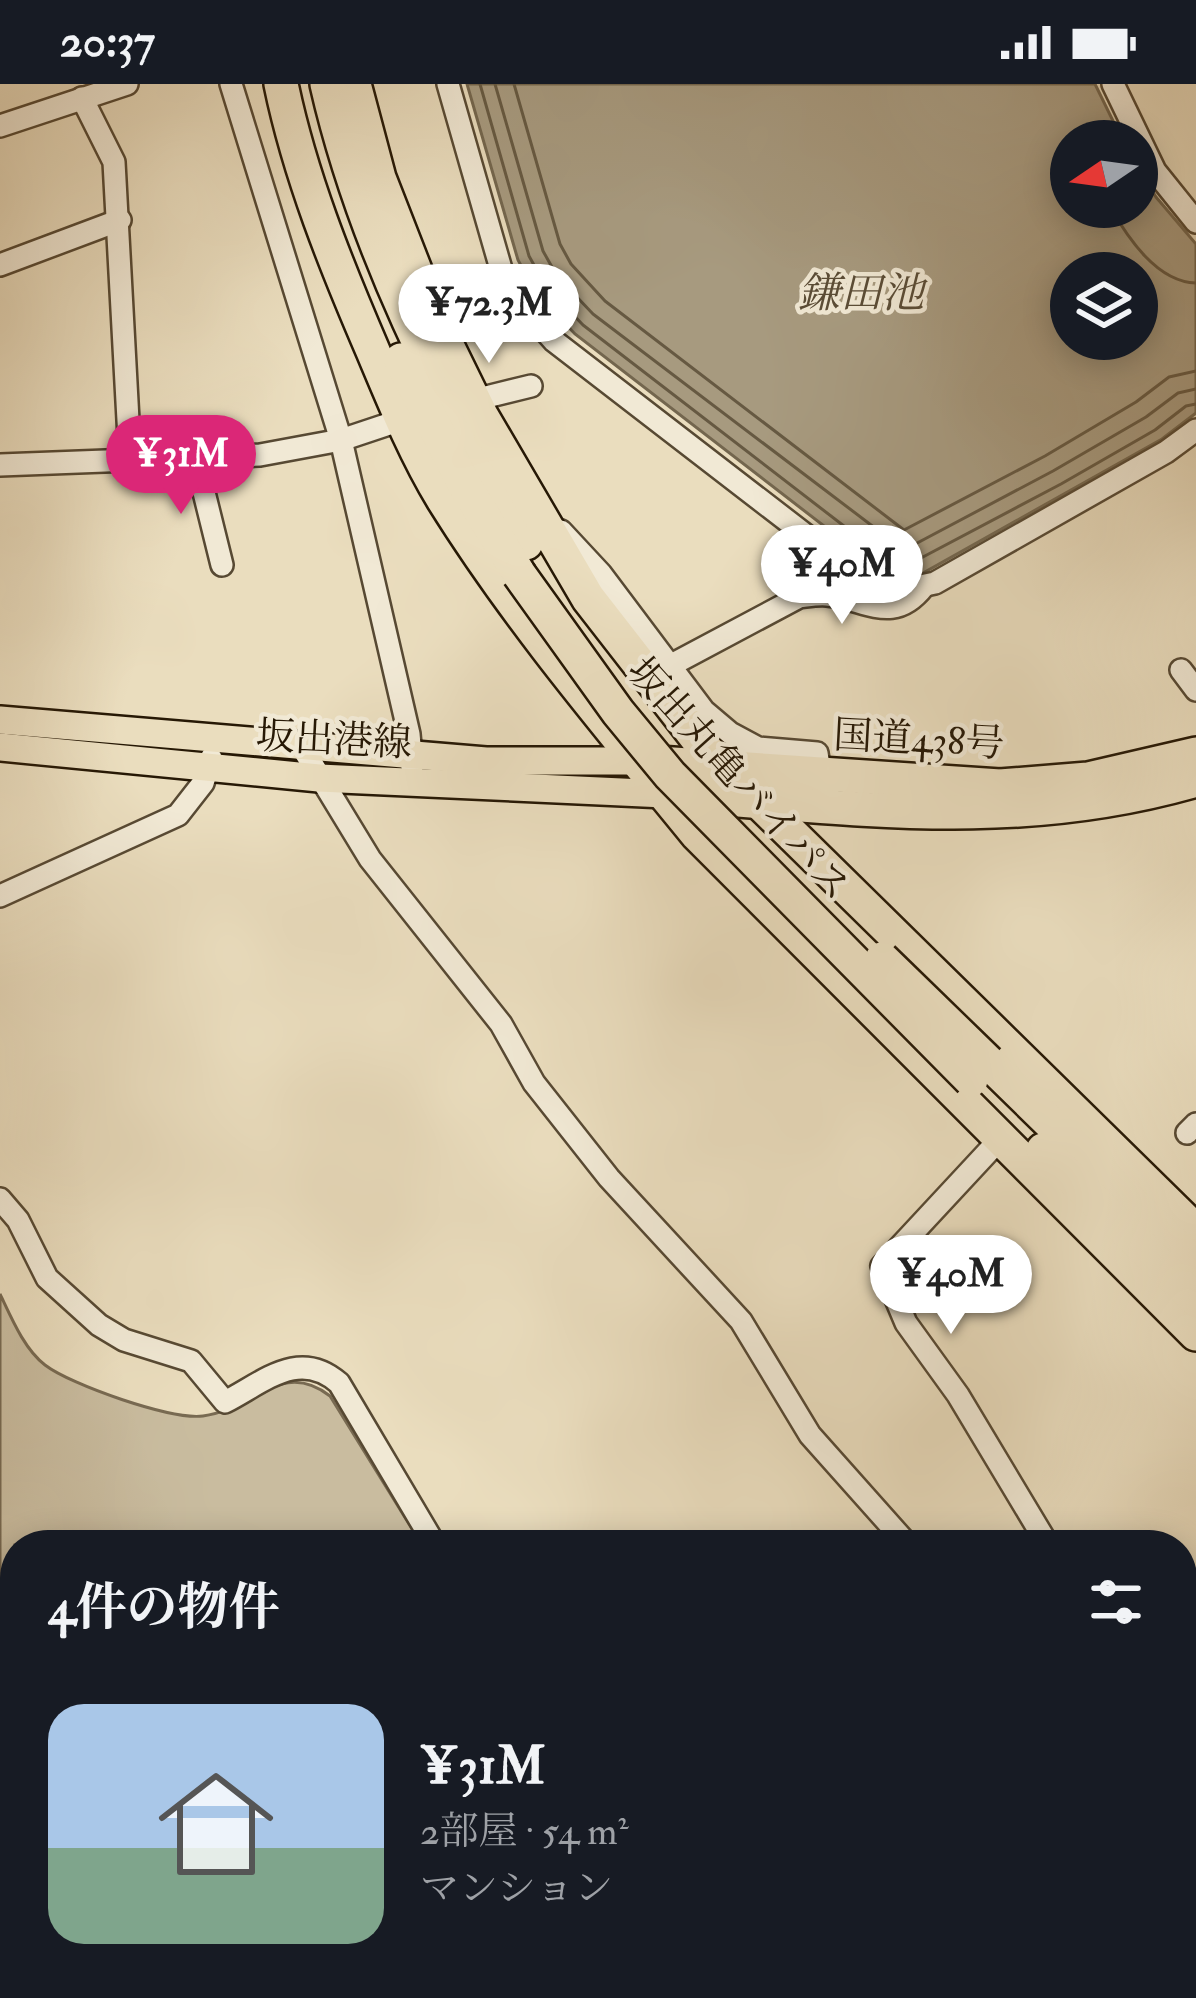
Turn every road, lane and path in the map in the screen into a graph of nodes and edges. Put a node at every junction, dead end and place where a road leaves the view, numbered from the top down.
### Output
1 (127, 84) edge
2 (231, 84) edge
3 (281, 84) edge
4 (302, 84) edge
5 (327, 84) edge
6 (354, 84) edge
7 (448, 84) edge
8 (1113, 84) edge
9 (82, 98) junction
10 (0, 125) edge
11 (119, 220) junction
12 (1196, 222) edge
13 (0, 265) edge
14 (531, 386) dead end
15 (467, 402) junction
16 (406, 418) junction
17 (1196, 430) edge
18 (341, 440) junction
19 (195, 456) junction
20 (130, 458) junction
21 (0, 465) edge
22 (552, 521) dead end
23 (222, 565) dead end
24 (528, 567) junction
25 (924, 586) junction
26 (1181, 670) dead end
27 (660, 672) junction
28 (1196, 690) edge
29 (588, 700) junction
30 (0, 720) edge
31 (214, 738) junction
32 (300, 744) junction
33 (0, 747) edge
34 (1196, 754) edge
35 (574, 761) junction
36 (635, 761) junction
37 (723, 766) junction
38 (412, 767) junction
39 (210, 769) junction
40 (319, 778) junction
41 (1196, 780) edge
42 (822, 792) junction
43 (665, 794) junction
44 (760, 804) junction
45 (857, 808) junction
46 (810, 852) junction
47 (0, 896) edge
48 (980, 1071) junction
49 (1000, 1139) junction
50 (0, 1199) edge
51 (1196, 1231) edge
52 (1196, 1265) edge
53 (1196, 1300) edge
54 (1196, 1334) edge
55 (426, 1530) edge
56 (895, 1530) edge
57 (1039, 1530) edge

1 - 9 street
2 - 18 street
3 - 16 highway
4 - 24 highway, 坂出丸亀バイパス
5 - 24 highway, 坂出丸亀バイパス
6 - 15 highway
7 - 25 street
8 - 12 street
9 - 10 street
9 - 11 street
11 - 13 street
11 - 20 street
14 - 15 street
15 - 27 highway
16 - 18 street
16 - 29 highway
17 - 25 street
18 - 19 street
18 - 38 street
19 - 20 street
19 - 23 street
20 - 21 street
22 - 27 street
24 - 48 highway, 坂出丸亀バイパス, bridge
25 - 27 street
26 - 28 street
27 - 37 highway
27 - 42 street
29 - 35 main road
29 - 36 highway
30 - 31 main road, 坂出港線
31 - 32 main road, 坂出港線
31 - 39 street
32 - 38 main road, 坂出港線
32 - 40 street
33 - 39 main road, 坂出港線
34 - 42 highway, 国道438号
35 - 36 main road, 坂出港線
35 - 38 main road, 坂出港線
36 - 37 highway, 国道438号
36 - 43 highway
37 - 42 highway, 国道438号
37 - 44 highway
38 - 40 main road, 坂出港線
38 - 43 main road, 坂出港線
39 - 40 main road, 坂出港線
39 - 47 street
40 - 56 street
41 - 45 highway, 国道438号
42 - 44 highway, 国道438号
42 - 45 highway, 国道438号
43 - 44 highway, 国道438号
43 - 49 highway
44 - 46 highway
45 - 46 highway
46 - 51 highway
48 - 52 highway, 坂出丸亀バイパス
48 - 53 highway, 坂出丸亀バイパス
49 - 54 highway
49 - 57 street
50 - 55 street

